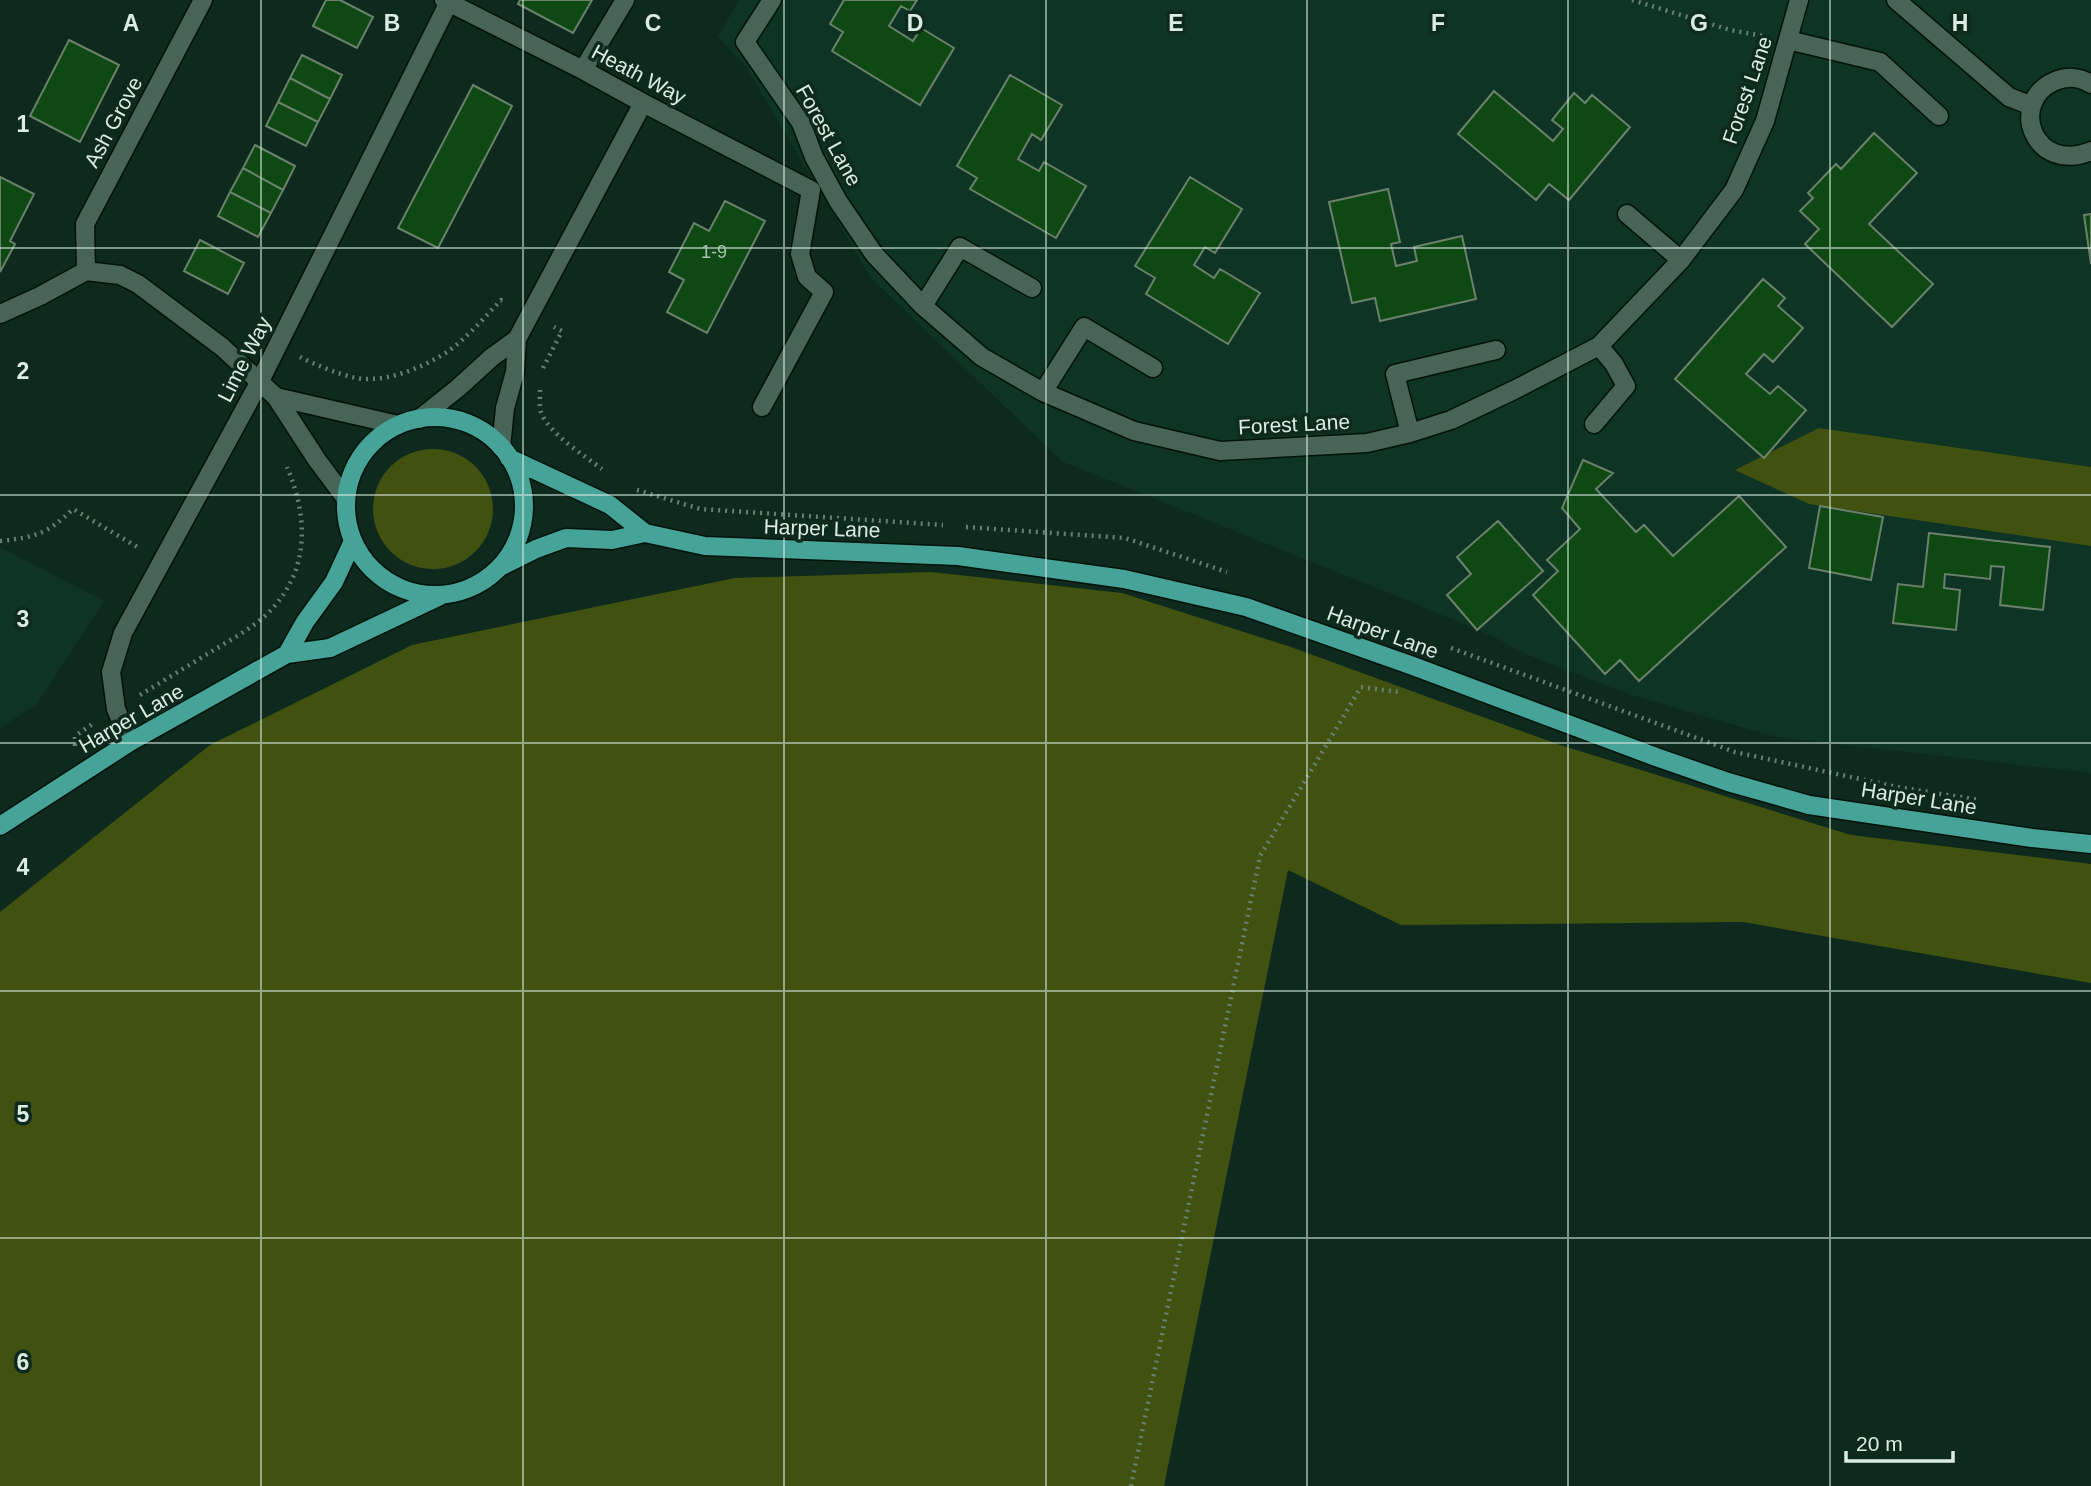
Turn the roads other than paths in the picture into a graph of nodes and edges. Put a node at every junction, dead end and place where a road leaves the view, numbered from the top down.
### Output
1 (203, 0) edge
2 (625, 0) edge
3 (772, 0) edge
4 (1799, 0) edge
5 (1896, 0) edge
6 (448, 1) edge
7 (1788, 40) junction
8 (583, 70) junction
9 (2091, 84) edge
10 (643, 103) junction
11 (2032, 106) junction
12 (1940, 116) dead end
13 (2091, 151) edge
14 (1627, 214) dead end
15 (1681, 260) junction
16 (86, 271) junction
17 (1032, 288) dead end
18 (923, 306) junction
19 (0, 314) edge
20 (517, 338) junction
21 (1599, 346) junction
22 (1496, 350) dead end
23 (1153, 368) dead end
24 (260, 381) junction
25 (1043, 392) junction
26 (276, 397) junction
27 (762, 407) dead end
28 (418, 419) junction
29 (1594, 424) dead end
30 (398, 425) junction
31 (1410, 433) junction
32 (505, 452) junction
33 (346, 499) junction
34 (645, 533) junction
35 (353, 541) junction
36 (501, 566) junction
37 (443, 595) junction
38 (287, 654) junction
39 (130, 743) junction
40 (0, 826) edge
41 (2091, 844) edge

1 - 16 street, Ash Grove
2 - 8 street
3 - 18 street, Forest Lane
4 - 7 street, Forest Lane
5 - 11 street
6 - 8 street, Heath Way
6 - 24 street, Lime Way
7 - 12 street
7 - 15 street, Forest Lane
8 - 10 street, Heath Way
9 - 11 street
10 - 20 street
10 - 27 street, Heath Way
11 - 13 street
14 - 15 street
15 - 21 street, Forest Lane
16 - 19 street
16 - 24 street
17 - 18 street
18 - 25 street, Forest Lane
20 - 28 street
20 - 32 street
21 - 29 street
21 - 31 street, Forest Lane
22 - 31 street
23 - 25 street
24 - 26 street
24 - 39 street, Lime Way
25 - 31 street, Forest Lane
26 - 30 street
26 - 33 street
28 - 30 main road
28 - 32 main road
30 - 33 main road
32 - 34 main road, Harper Lane
32 - 36 main road
33 - 35 main road
34 - 36 main road, Harper Lane
34 - 41 main road, Harper Lane
35 - 37 main road
35 - 38 main road
36 - 37 main road
37 - 38 main road, Harper Lane
38 - 39 main road, Harper Lane
39 - 40 main road, Harper Lane

